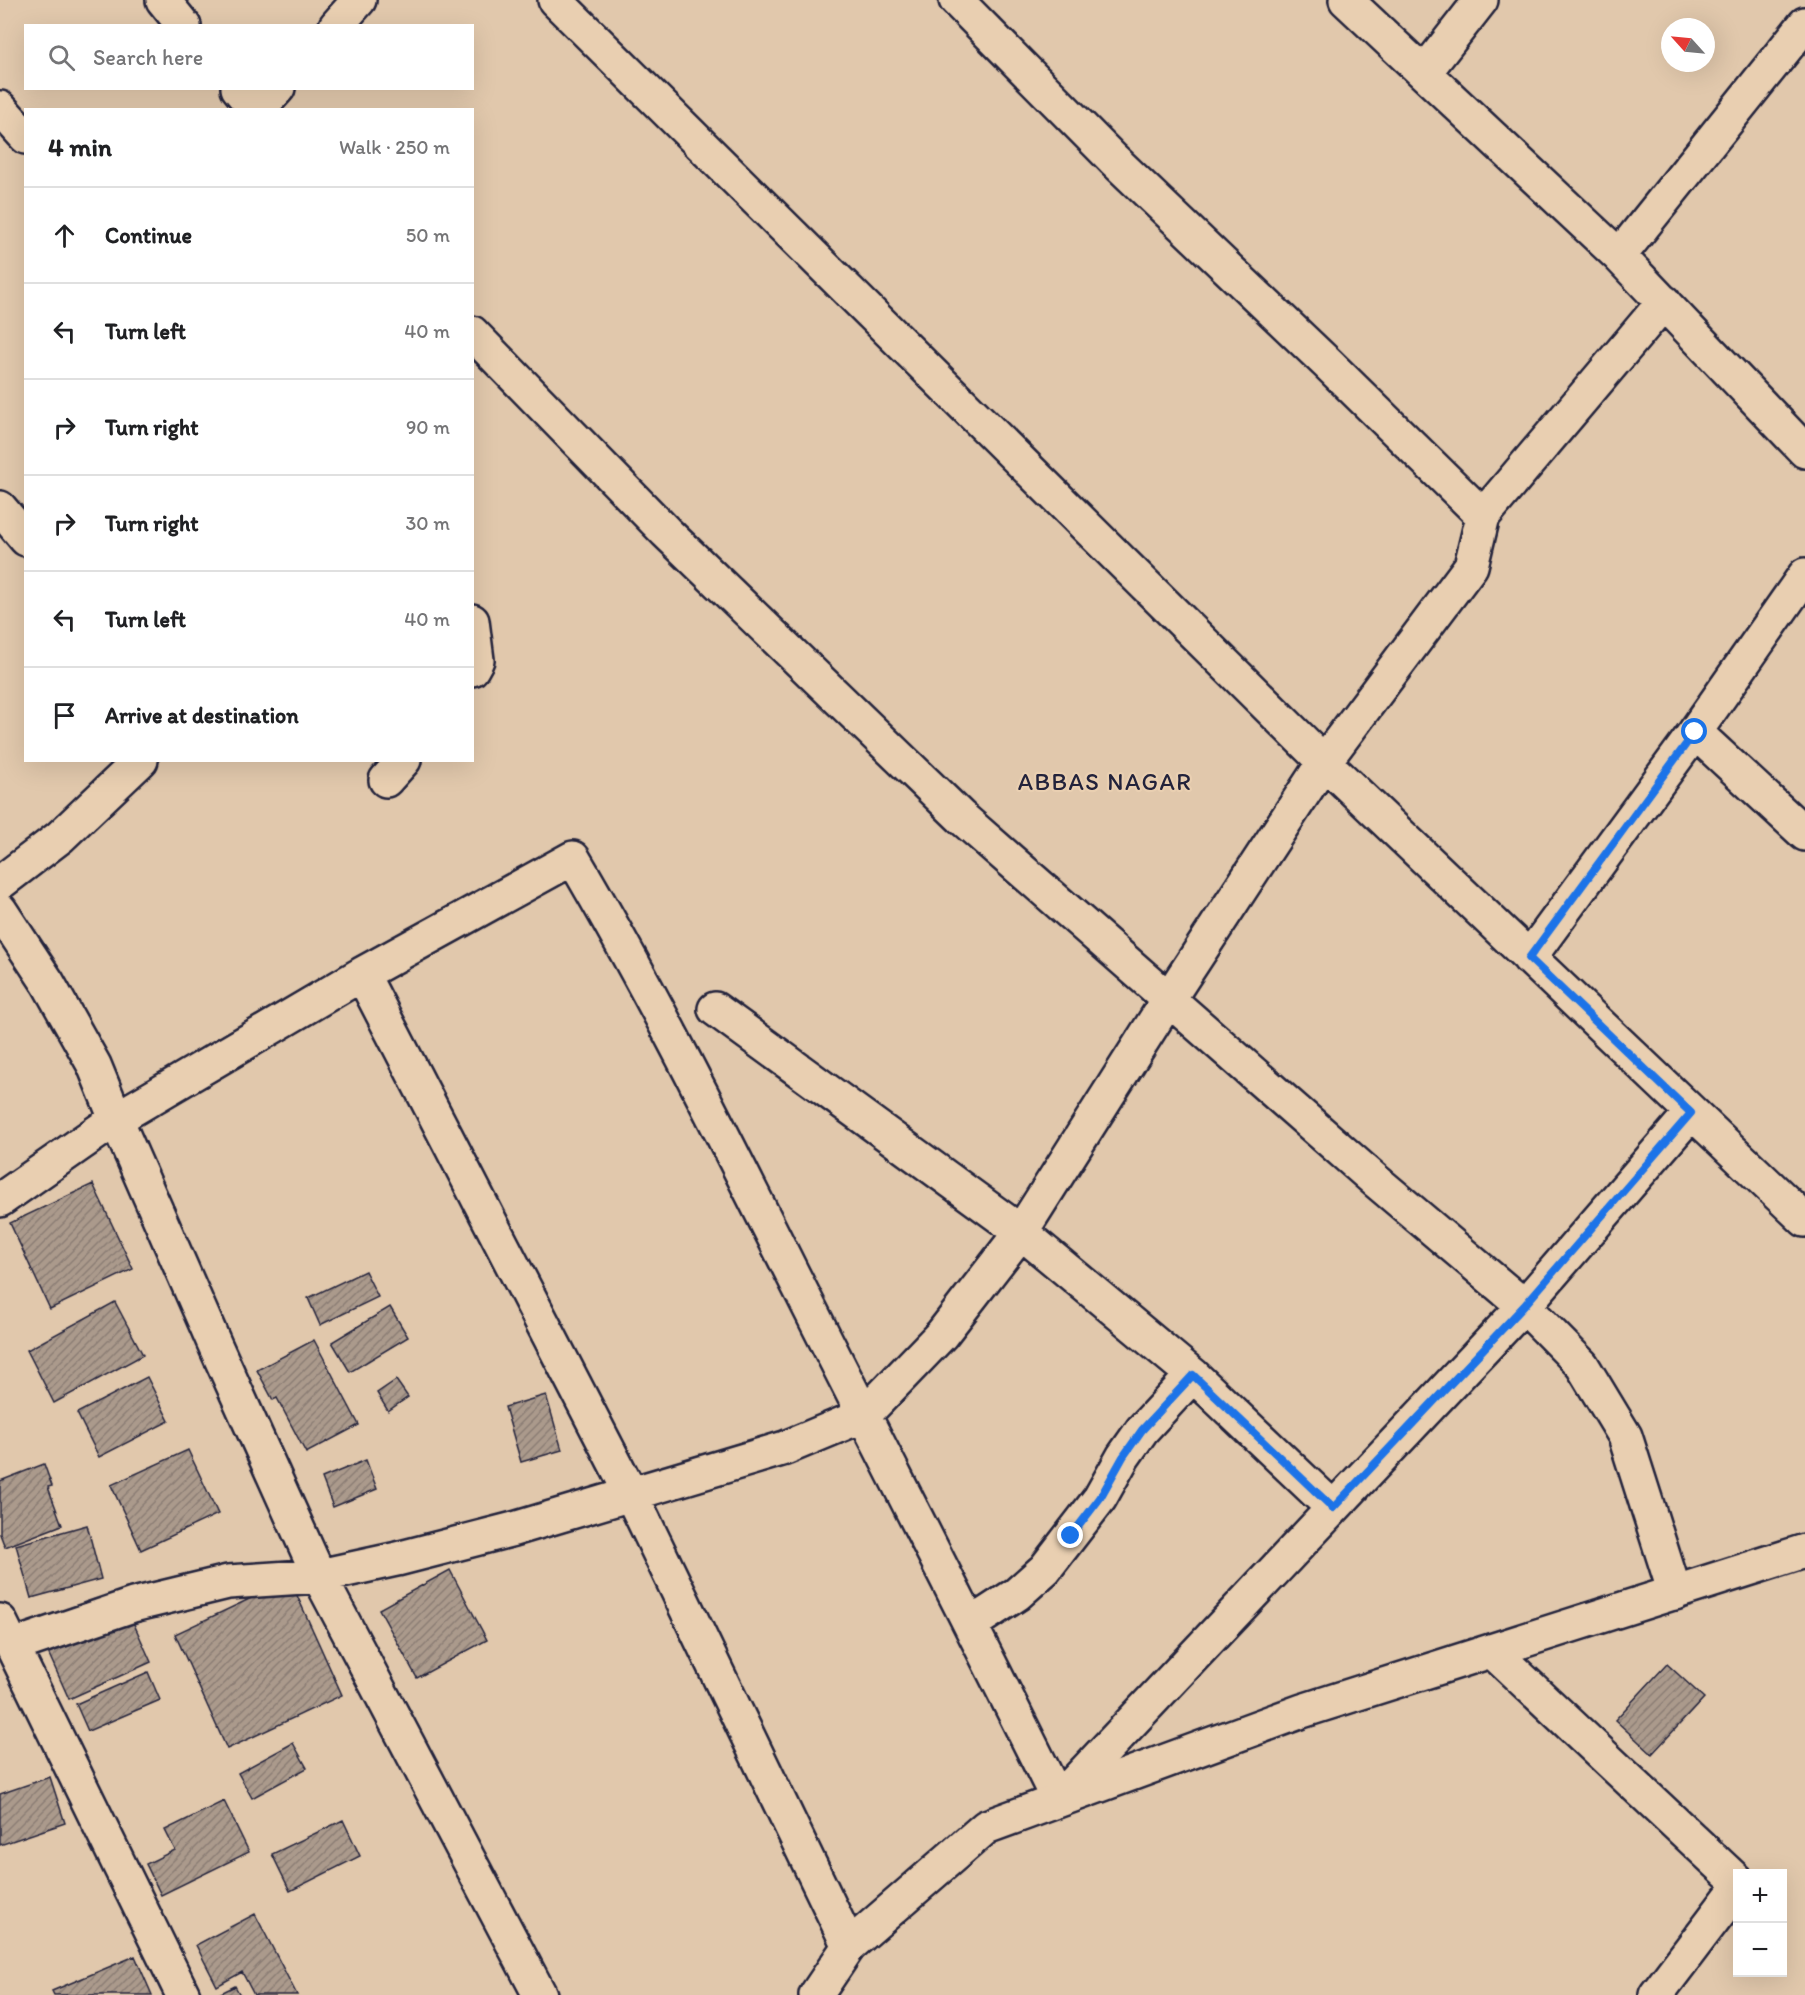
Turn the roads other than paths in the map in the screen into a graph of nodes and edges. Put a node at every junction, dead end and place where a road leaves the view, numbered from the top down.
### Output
1 (163, 0) edge
2 (359, 0) edge
3 (555, 0) edge
4 (956, 0) edge
5 (1346, 0) edge
6 (1481, 0) edge
7 (182, 24) edge
8 (338, 24) edge
9 (1805, 24) edge
10 (1424, 73) junction
11 (240, 90) edge
12 (276, 90) edge
13 (0, 108) edge
14 (255, 108) edge
15 (259, 108) edge
16 (24, 135) edge
17 (1619, 256) junction
18 (1664, 303) junction
19 (474, 335) edge
20 (1805, 451) edge
21 (0, 508) edge
22 (1484, 516) junction
23 (24, 537) edge
24 (1805, 575) edge
25 (474, 637) edge
26 (474, 665) edge
27 (1695, 732) junction
28 (139, 762) edge
29 (1324, 762) junction
30 (1805, 834) edge
31 (0, 883) edge
32 (0, 910) edge
33 (1529, 958) junction
34 (362, 974) junction
35 (1168, 1000) junction
36 (715, 1009) dead end
37 (1691, 1113) junction
38 (116, 1119) junction
39 (0, 1200) edge
40 (1805, 1220) edge
41 (1021, 1232) junction
42 (1524, 1306) junction
43 (1193, 1375) junction
44 (864, 1415) junction
45 (631, 1494) junction
46 (1333, 1508) junction
47 (1805, 1551) edge
48 (319, 1576) junction
49 (1675, 1593) junction
50 (971, 1624) junction
51 (6, 1634) edge
52 (1492, 1651) junction
53 (1058, 1800) junction
54 (1733, 1881) edge
55 (1733, 1890) edge
56 (849, 1946) junction
57 (183, 1995) edge
58 (540, 1995) edge
59 (816, 1995) edge
60 (1656, 1995) edge

1 - 7 street
2 - 8 street
3 - 29 street
4 - 22 street
5 - 10 street
6 - 10 street
9 - 17 street
10 - 17 street
11 - 14 street
12 - 15 street
13 - 16 street
17 - 18 street
18 - 20 street
18 - 22 street
19 - 35 street
21 - 23 street
22 - 29 street
24 - 27 street
25 - 26 street
27 - 30 street
27 - 33 street
28 - 31 street
29 - 33 street
29 - 35 street
32 - 38 street
33 - 37 street
34 - 38 street
34 - 44 street
34 - 45 street
35 - 41 street
35 - 42 street
36 - 41 street
37 - 40 street
37 - 42 street
38 - 39 street
38 - 48 street
41 - 43 street
41 - 44 street
42 - 46 street
42 - 49 street
43 - 46 street
43 - 50 street
44 - 45 street
44 - 50 street
45 - 48 street
45 - 56 street
46 - 53 street
47 - 49 street
48 - 51 street
48 - 58 street
49 - 52 street
50 - 53 street
51 - 57 street
52 - 53 street
52 - 54 street
53 - 56 street
55 - 60 street
56 - 59 street

